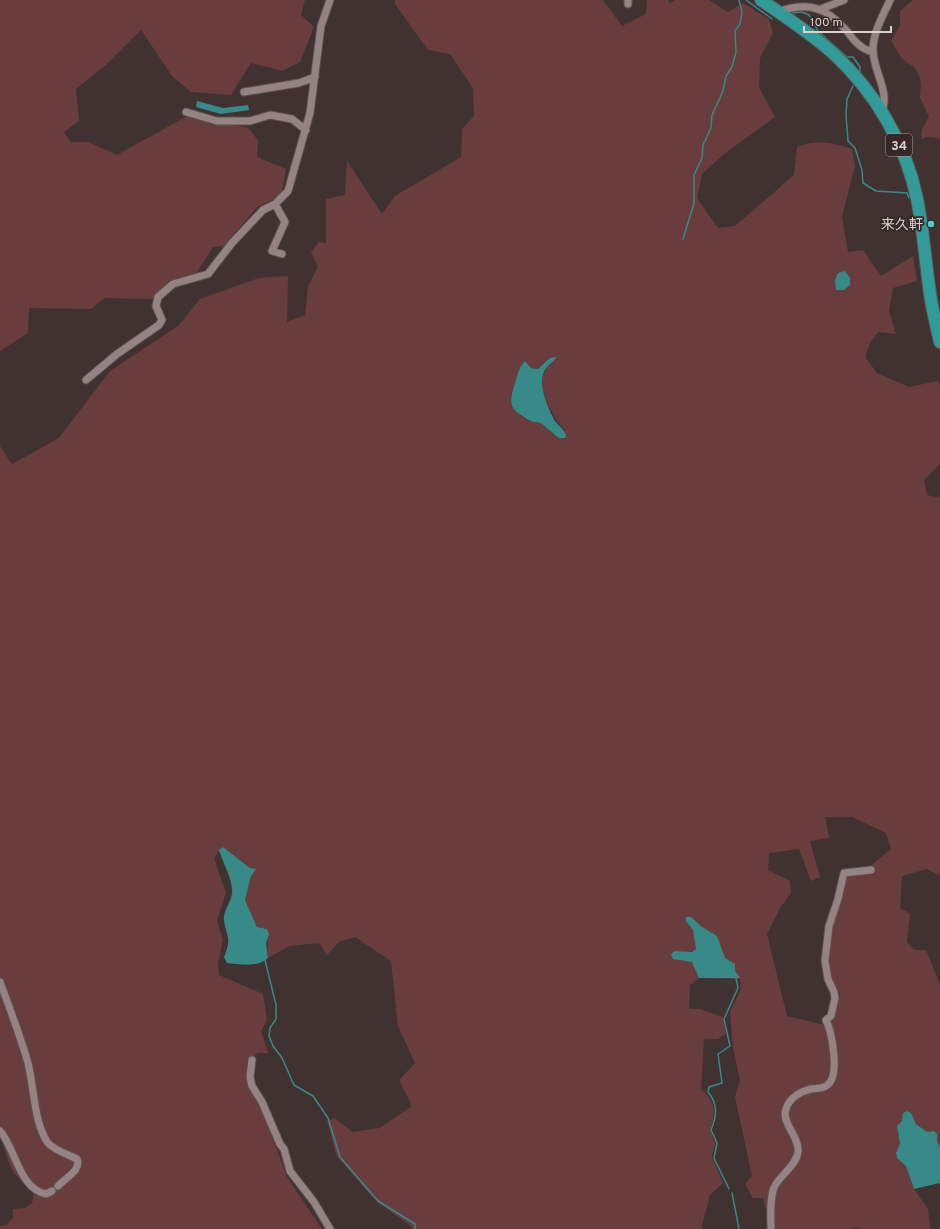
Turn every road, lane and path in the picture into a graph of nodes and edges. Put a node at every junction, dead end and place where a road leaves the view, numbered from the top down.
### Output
1 (330, 0) edge
2 (844, 0) edge
3 (890, 0) edge
4 (768, 4) edge
5 (821, 9) junction
6 (873, 52) junction
7 (316, 77) junction
8 (244, 92) dead end
9 (882, 111) junction
10 (186, 112) dead end
11 (306, 130) junction
12 (275, 204) junction
13 (282, 254) dead end
14 (940, 342) edge
15 (86, 380) dead end
16 (871, 870) dead end
17 (0, 982) edge
18 (252, 1060) dead end
19 (0, 1131) edge
20 (58, 1186) dead end
21 (52, 1191) dead end
22 (330, 1229) edge
23 (771, 1229) edge

1 - 7 street
2 - 5 street
3 - 6 street
4 - 5 street
4 - 9 highway, 34
5 - 6 street
6 - 9 street
7 - 8 street
7 - 11 street
9 - 14 highway, 34
10 - 11 street
11 - 12 street
12 - 13 street
12 - 15 street
16 - 23 street
17 - 20 street
18 - 22 street
19 - 21 street

